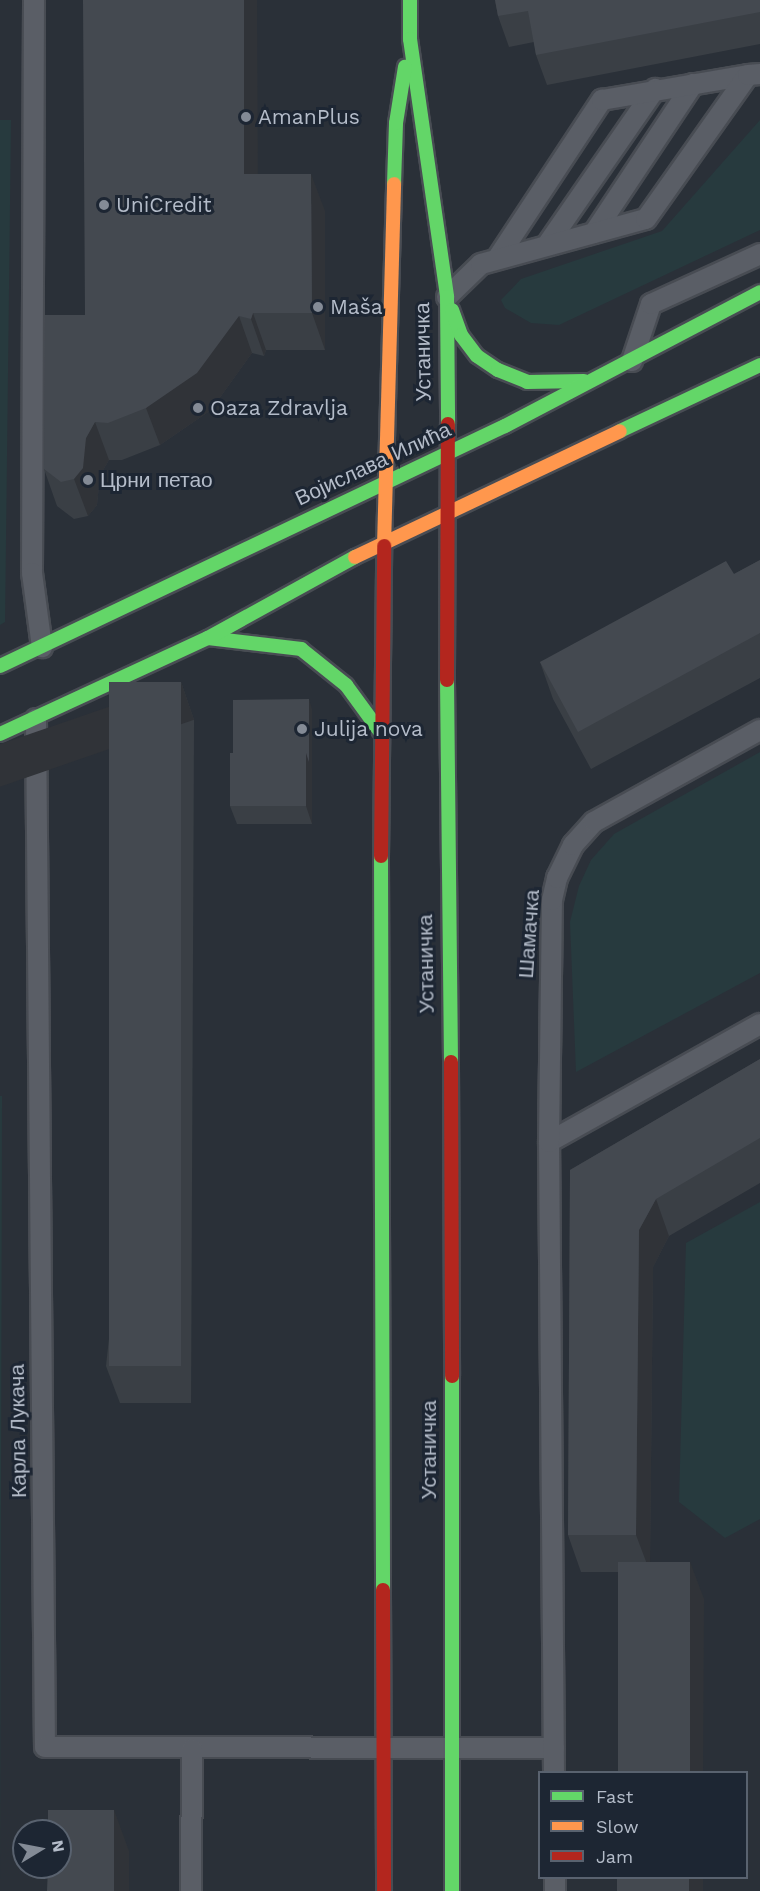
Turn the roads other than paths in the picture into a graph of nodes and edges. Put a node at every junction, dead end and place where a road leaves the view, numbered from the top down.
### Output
1 (34, 0) edge
2 (410, 0) edge
3 (410, 39) junction
4 (754, 75) edge
5 (693, 84) junction
6 (655, 89) junction
7 (594, 233) junction
8 (547, 245) junction
9 (760, 254) edge
10 (497, 259) junction
11 (760, 292) edge
12 (447, 297) junction
13 (631, 363) junction
14 (760, 365) edge
15 (598, 380) junction
16 (447, 452) junction
17 (388, 480) junction
18 (445, 517) junction
19 (386, 544) junction
20 (208, 638) junction
21 (42, 646) junction
22 (0, 666) edge
23 (36, 719) junction
24 (760, 730) edge
25 (381, 733) junction
26 (0, 734) edge
27 (760, 1024) edge
28 (549, 1142) junction
29 (453, 1748) junction
30 (554, 1748) junction
31 (192, 1749) junction
32 (385, 1750) junction
33 (554, 1771) edge
34 (191, 1891) edge
35 (384, 1891) edge
36 (453, 1891) edge

1 - 21 lane
2 - 3 main road, Устаничка
3 - 12 main road, Устаничка
3 - 17 main road, Устаничка
4 - 5 lane
4 - 7 lane
5 - 6 lane
5 - 7 lane
6 - 8 lane
6 - 10 lane
7 - 8 lane
8 - 10 lane
9 - 13 lane
10 - 12 lane
11 - 13 main road, Војислава Илића
12 - 15 main road
12 - 16 main road, Устаничка
13 - 15 main road, Војислава Илића
14 - 18 main road
15 - 16 main road, Војислава Илића
16 - 17 main road, Војислава Илића
16 - 18 main road, Устаничка
17 - 19 main road, Устаничка
17 - 21 main road, Војислава Илића
18 - 19 main road
18 - 29 main road, Устаничка
19 - 20 main road
19 - 25 main road, Устаничка
20 - 23 main road
20 - 25 main road
21 - 22 main road, Војислава Илића
23 - 26 main road
23 - 31 lane, Карла Лукача
24 - 28 lane, Шамачка
25 - 32 main road, Устаничка
27 - 28 lane
28 - 30 lane
29 - 30 lane
29 - 32 lane
29 - 36 main road, Устаничка
30 - 33 lane
31 - 32 lane
31 - 34 lane
32 - 35 main road, Устаничка

